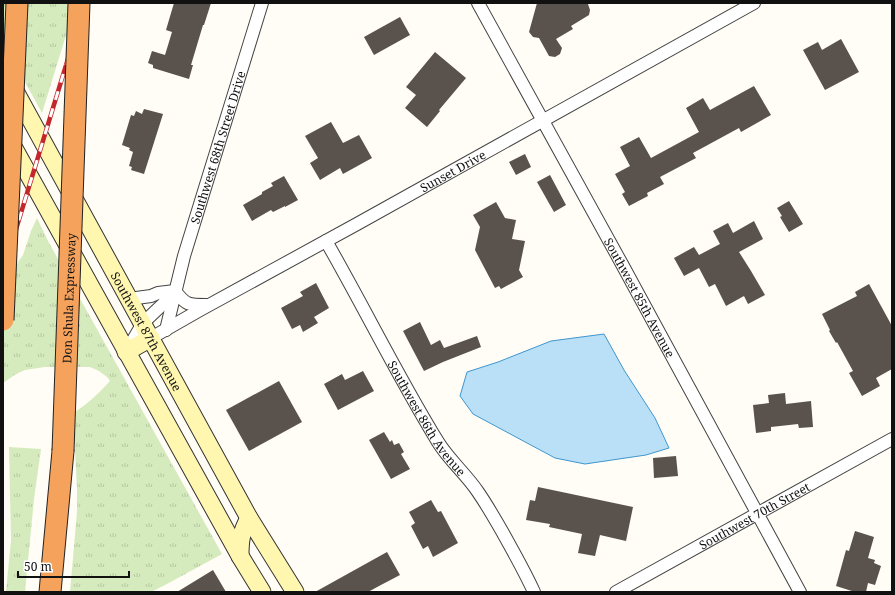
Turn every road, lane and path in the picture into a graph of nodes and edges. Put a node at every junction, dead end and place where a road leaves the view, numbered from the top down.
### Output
1 (17, 3) edge
2 (79, 3) edge
3 (262, 3) edge
4 (478, 3) edge
5 (754, 3) edge
6 (3, 69) edge
7 (543, 121) junction
8 (3, 128) edge
9 (326, 241) junction
10 (175, 291) junction
11 (129, 299) junction
12 (208, 305) junction
13 (3, 320) edge
14 (143, 323) junction
15 (158, 334) junction
16 (126, 352) junction
17 (892, 438) edge
18 (758, 513) junction
19 (249, 518) junction
20 (240, 556) junction
21 (50, 592) edge
22 (262, 592) edge
23 (295, 592) edge
24 (534, 592) edge
25 (616, 592) edge
26 (800, 592) edge

1 - 13 highway, bridge
2 - 21 highway, Don Shula Expressway, bridge
3 - 10 street, Southwest 68th Street Drive
4 - 7 street, Southwest 85th Avenue
5 - 7 street, Sunset Drive
6 - 11 main road, Southwest 87th Avenue
7 - 9 street, Sunset Drive
7 - 18 street, Southwest 85th Avenue
8 - 16 main road
9 - 12 street, Sunset Drive
9 - 24 street, Southwest 86th Avenue
10 - 11 street
10 - 12 street
10 - 14 street, Southwest 68th Street Drive
10 - 15 street, Southwest 68th Street Drive
11 - 14 main road, Southwest 87th Avenue
12 - 15 street, Sunset Drive
14 - 15 main road, Southwest 87th Avenue
14 - 16 street, Southwest 68th Street Drive
15 - 16 main road
15 - 19 main road, Southwest 87th Avenue
16 - 20 main road
17 - 18 street, Southwest 70th Street
18 - 25 street, Southwest 70th Street
18 - 26 street, Southwest 85th Avenue
19 - 20 main road
19 - 23 main road, Southwest 87th Avenue
20 - 22 main road

